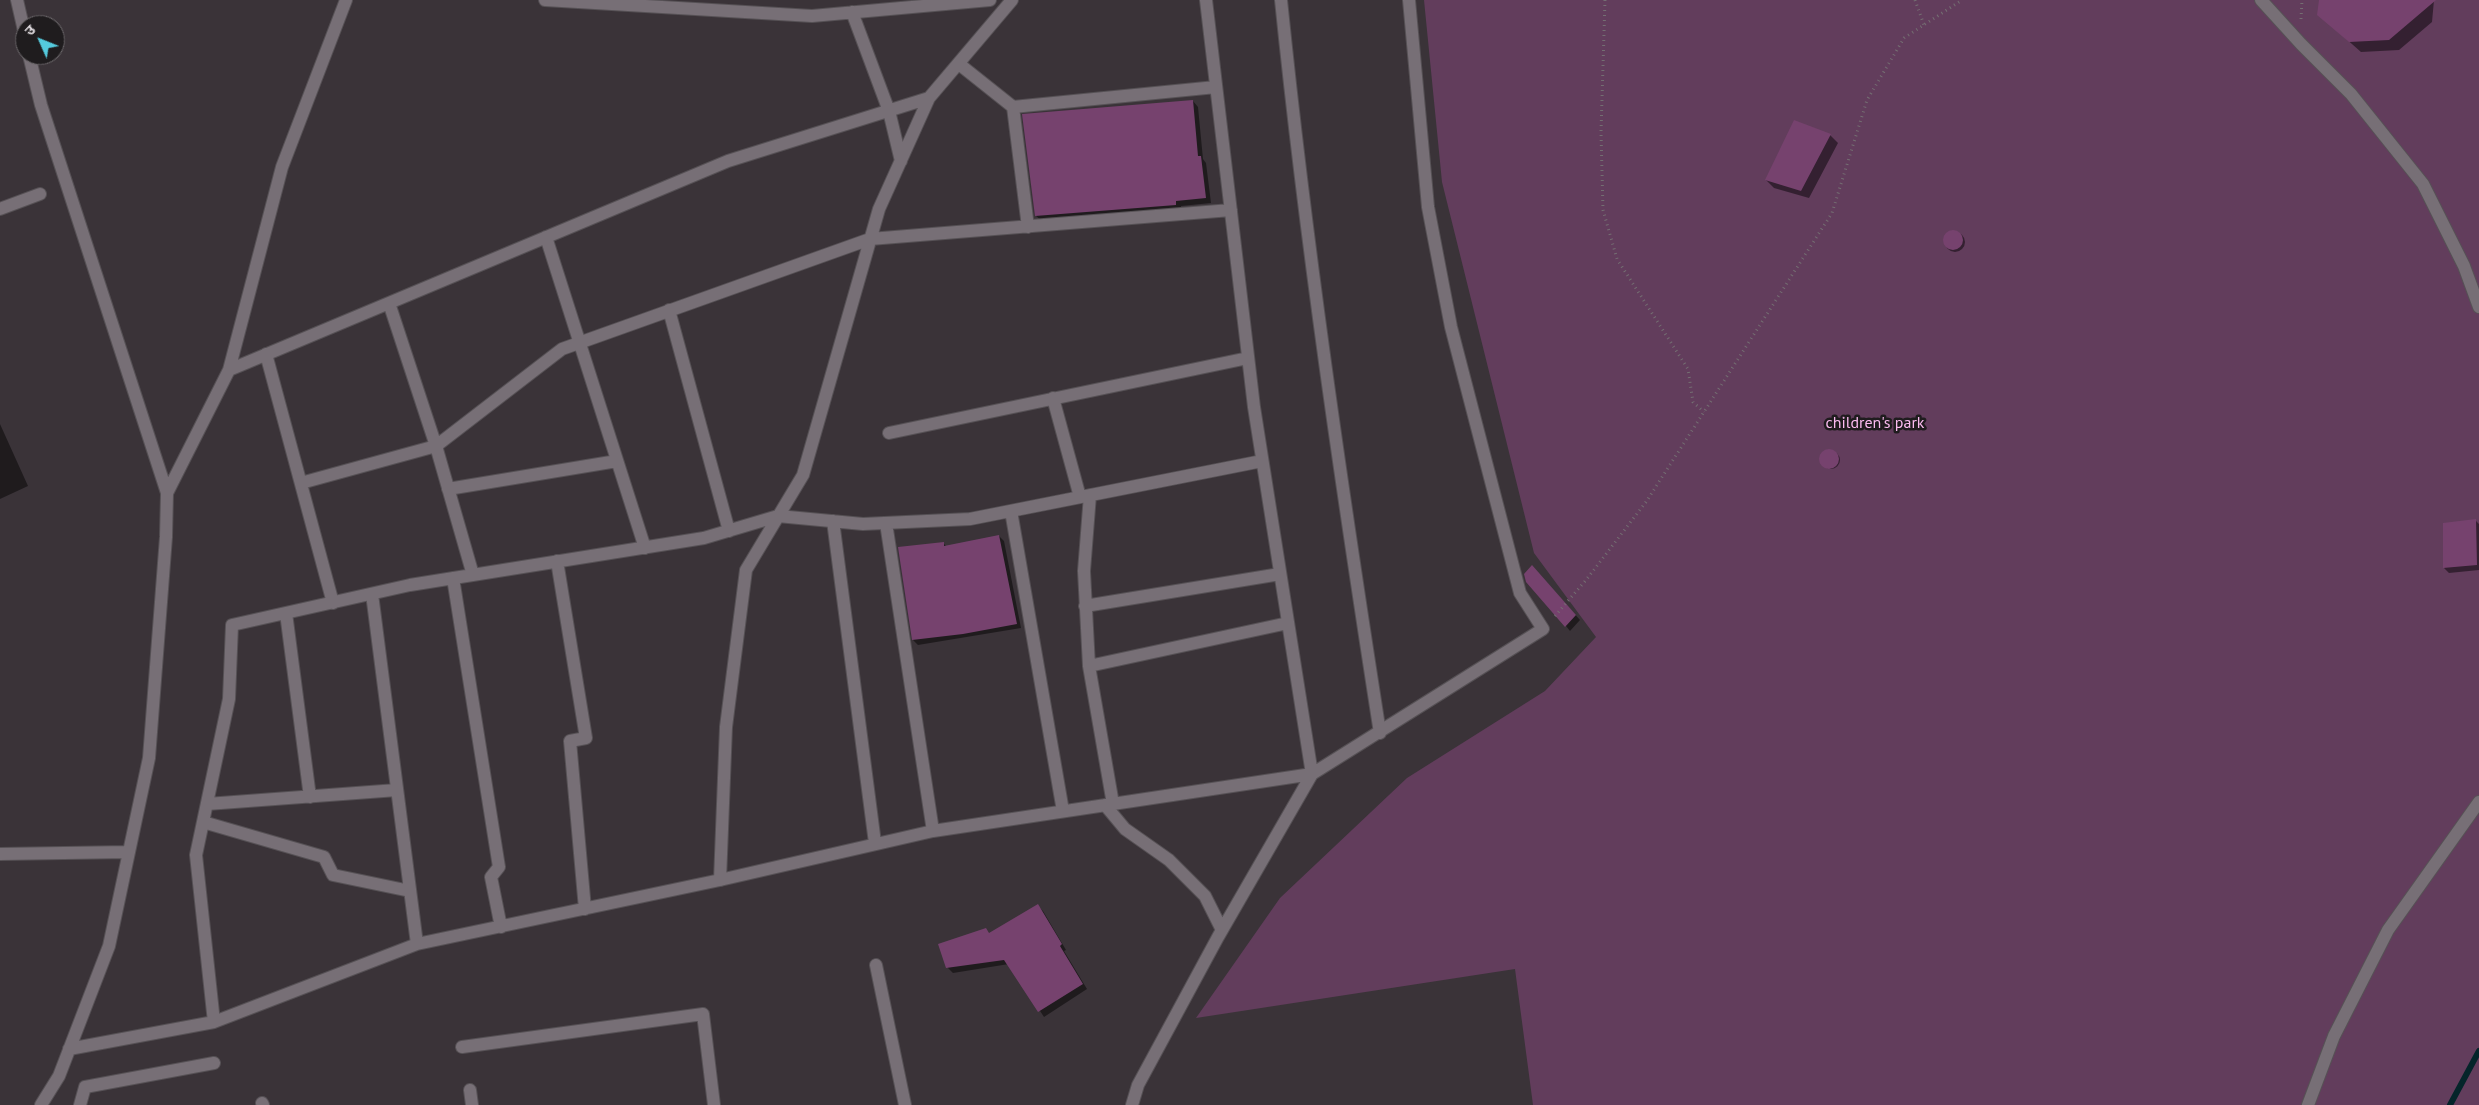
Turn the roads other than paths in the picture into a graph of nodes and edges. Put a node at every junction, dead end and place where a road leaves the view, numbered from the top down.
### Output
1 (17, 0) edge
2 (346, 0) edge
3 (545, 0) edge
4 (990, 0) edge
5 (1012, 0) edge
6 (1206, 0) edge
7 (1281, 0) edge
8 (1409, 0) edge
9 (2261, 0) edge
10 (852, 12) junction
11 (20, 15) edge
12 (959, 64) junction
13 (32, 65) edge
14 (1216, 87) junction
15 (929, 98) junction
16 (1014, 107) junction
17 (889, 111) junction
18 (901, 161) junction
19 (40, 194) dead end
20 (0, 209) edge
21 (1231, 210) junction
22 (1028, 227) junction
23 (546, 238) junction
24 (870, 239) junction
25 (389, 303) junction
26 (2479, 307) edge
27 (669, 310) junction
28 (579, 342) junction
29 (266, 354) junction
30 (1248, 358) junction
31 (229, 370) junction
32 (1053, 398) junction
33 (889, 433) dead end
34 (436, 446) junction
35 (1262, 460) junction
36 (617, 461) junction
37 (302, 483) junction
38 (448, 489) junction
39 (167, 493) junction
40 (1085, 496) junction
41 (1011, 511) junction
42 (778, 516) junction
43 (833, 521) junction
44 (886, 523) junction
45 (729, 531) junction
46 (645, 548) junction
47 (557, 562) junction
48 (1280, 574) junction
49 (473, 575) junction
50 (453, 578) junction
51 (372, 594) junction
52 (333, 603) junction
53 (1085, 606) junction
54 (286, 613) junction
55 (1288, 622) junction
56 (1089, 666) junction
57 (1380, 733) junction
58 (1312, 774) junction
59 (397, 790) junction
60 (310, 796) junction
61 (2479, 802) edge
62 (207, 804) junction
63 (1109, 805) junction
64 (1063, 811) junction
65 (203, 822) junction
66 (933, 831) junction
67 (875, 843) junction
68 (128, 852) junction
69 (0, 854) edge
70 (720, 880) junction
71 (410, 891) junction
72 (585, 909) junction
73 (501, 927) junction
74 (1222, 930) junction
75 (417, 944) junction
76 (876, 965) dead end
77 (214, 1022) junction
78 (462, 1047) dead end
79 (69, 1049) junction
80 (214, 1064) dead end
81 (470, 1090) dead end
82 (40, 1105) edge
83 (80, 1105) edge
84 (472, 1105) edge
85 (714, 1105) edge
86 (905, 1105) edge
87 (1132, 1105) edge
88 (2308, 1105) edge

1 - 11 street
2 - 31 street
3 - 10 street
4 - 10 street
5 - 12 street
6 - 14 street
7 - 57 street
8 - 57 street
9 - 26 street
10 - 17 street
12 - 15 street
12 - 16 street
13 - 39 street
14 - 16 street
14 - 21 street
15 - 17 street
15 - 18 street
16 - 22 street
17 - 18 street
17 - 23 street
18 - 24 street
19 - 20 street
21 - 22 street
21 - 30 street
22 - 24 street
23 - 25 street
23 - 28 street
24 - 27 street
24 - 42 street
25 - 29 street
25 - 34 street
27 - 28 street
27 - 45 street
28 - 34 street
28 - 36 street
29 - 31 street
29 - 37 street
30 - 32 street
30 - 35 street
31 - 39 street
32 - 33 street
32 - 40 street
34 - 37 street
34 - 38 street
35 - 40 street
35 - 48 street
36 - 38 street
36 - 46 street
37 - 52 street
38 - 49 street
39 - 68 street
40 - 41 street
40 - 53 street
41 - 44 street
41 - 64 street
42 - 43 street
42 - 45 street
42 - 70 street
43 - 44 street
43 - 67 street
44 - 66 street
45 - 46 street
46 - 47 street
47 - 49 street
47 - 72 street
48 - 53 street
48 - 55 street
49 - 50 street
50 - 51 street
50 - 73 street
51 - 52 street
51 - 59 street
52 - 54 street
53 - 56 street
54 - 60 street
54 - 62 street
55 - 56 street
55 - 58 street
56 - 63 street
57 - 58 street
58 - 63 street
58 - 74 street
59 - 60 street
59 - 71 street
60 - 62 street
61 - 88 street
62 - 65 street
63 - 64 street
63 - 74 street
64 - 66 street
65 - 71 street
65 - 77 street
66 - 67 street
67 - 70 street
68 - 69 street
68 - 79 street
70 - 72 street
71 - 75 street
72 - 73 street
73 - 75 street
74 - 87 street
75 - 77 street
76 - 86 street
77 - 79 street
78 - 85 street
79 - 82 street
80 - 83 street
81 - 84 street

